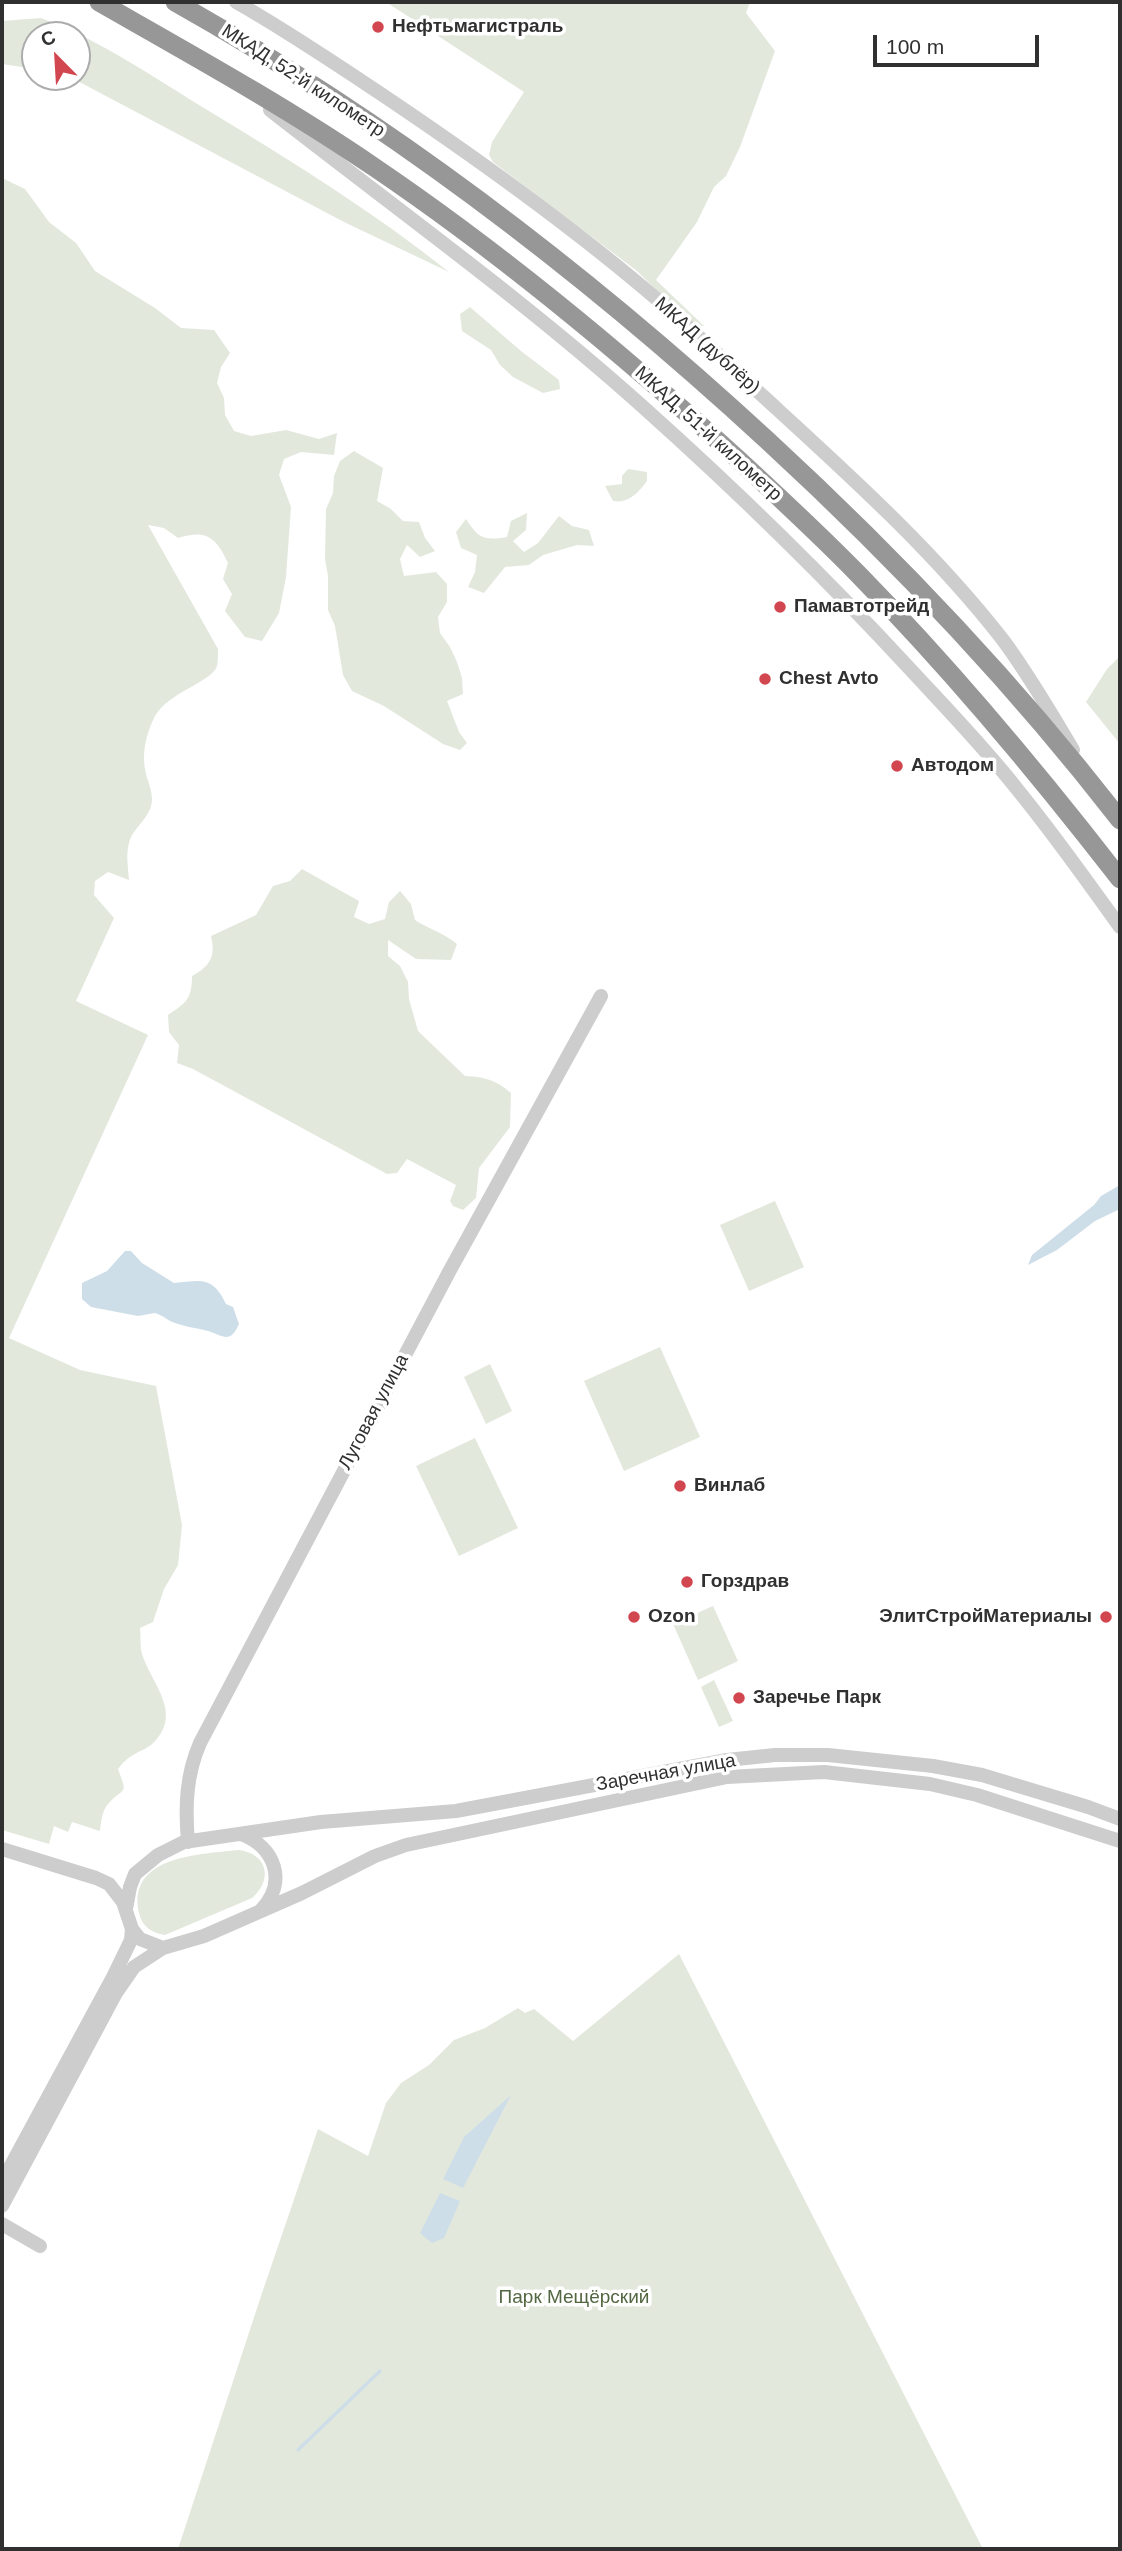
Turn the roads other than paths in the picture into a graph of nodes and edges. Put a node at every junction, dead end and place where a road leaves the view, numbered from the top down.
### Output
1 (99, 2) edge
2 (176, 2) edge
3 (236, 2) edge
4 (222, 72) junction
5 (428, 163) joint
6 (1091, 782) junction
7 (1120, 820) edge
8 (1120, 879) edge
9 (1120, 927) edge
10 (601, 996) dead end
11 (1120, 1819) edge
12 (241, 1834) junction
13 (1120, 1841) edge
14 (188, 1842) junction
15 (2, 1849) edge
16 (135, 1874) junction
17 (96, 1878) junction
18 (126, 1909) junction
19 (260, 1911) junction
20 (132, 1929) junction
21 (163, 1948) junction
22 (2, 2182) edge
23 (2, 2206) edge
24 (2, 2224) edge
25 (40, 2246) dead end

1 - 4 highway, МКАД, 52-й километр
2 - 5 highway, МКАД, 52-й километр
3 - 6 street, МКАД (дублёр)
4 - 8 highway, МКАД, 51-й километр
4 - 9 street
5 - 6 highway, МКАД, 51-й километр
6 - 7 highway, МКАД, 51-й километр
10 - 14 street, Луговая улица
11 - 12 street, Заречная улица
12 - 14 street, Заречная улица
12 - 19 street
13 - 19 street, Заречная улица
14 - 16 street, Заречная улица
15 - 17 street
16 - 17 street
16 - 18 street
17 - 18 street
18 - 20 street
19 - 21 street, Заречная улица
20 - 21 street
20 - 22 street
21 - 23 street, Заречная улица
24 - 25 street

